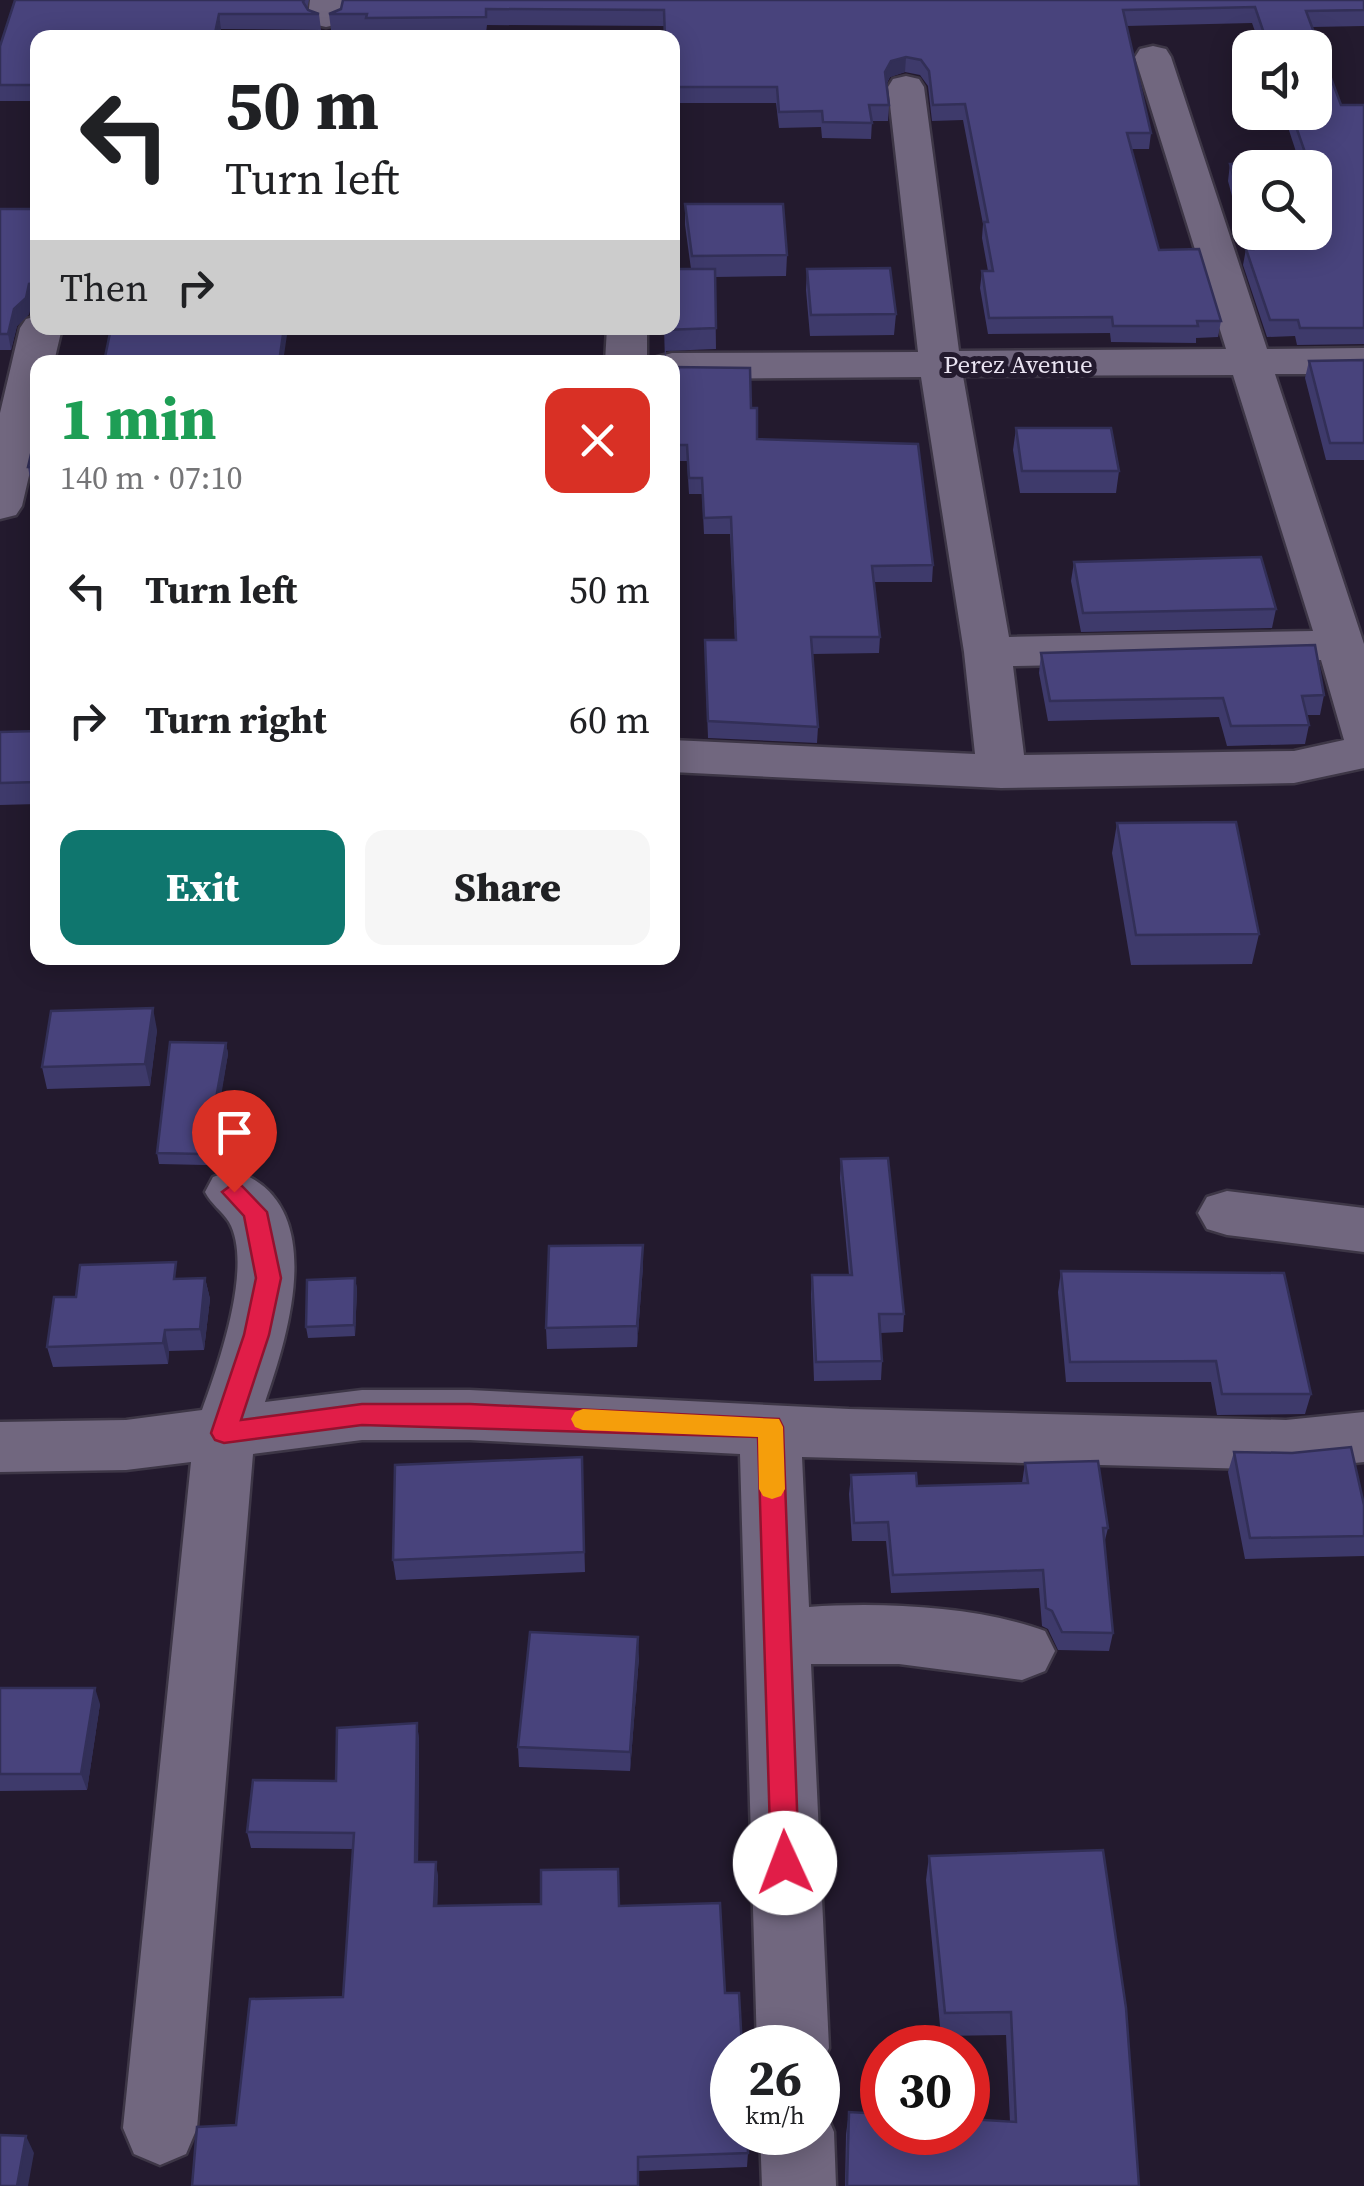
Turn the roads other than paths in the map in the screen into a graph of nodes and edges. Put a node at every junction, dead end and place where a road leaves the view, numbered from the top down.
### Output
1 (1153, 57) dead end
2 (906, 87) dead end
3 (38, 335) edge
4 (1364, 361) edge
5 (1249, 362) junction
6 (940, 364) junction
7 (680, 366) edge
8 (22, 372) edge
9 (0, 506) edge
10 (1352, 645) edge
11 (988, 652) junction
12 (1364, 734) edge
13 (1364, 751) edge
14 (680, 756) edge
15 (1001, 772) junction
16 (234, 1192) dead end
17 (1227, 1212) dead end
18 (1364, 1230) edge
19 (770, 1427) junction
20 (224, 1433) junction
21 (1364, 1437) edge
22 (0, 1447) edge
23 (776, 1641) junction
24 (1022, 1651) dead end
25 (792, 2025) edge
26 (160, 2128) dead end
27 (798, 2155) edge
28 (799, 2186) edge

1 - 5 street
2 - 6 street
3 - 8 street
4 - 5 street, Perez Avenue
5 - 6 street, Perez Avenue
5 - 10 street
6 - 7 street, Perez Avenue
6 - 11 street
8 - 9 street
10 - 11 street
10 - 12 street
11 - 15 street
13 - 15 street
14 - 15 street
16 - 20 street
17 - 18 street
19 - 20 street
19 - 21 street
19 - 23 street
20 - 22 street
20 - 26 street
23 - 24 street
23 - 25 street
27 - 28 street

